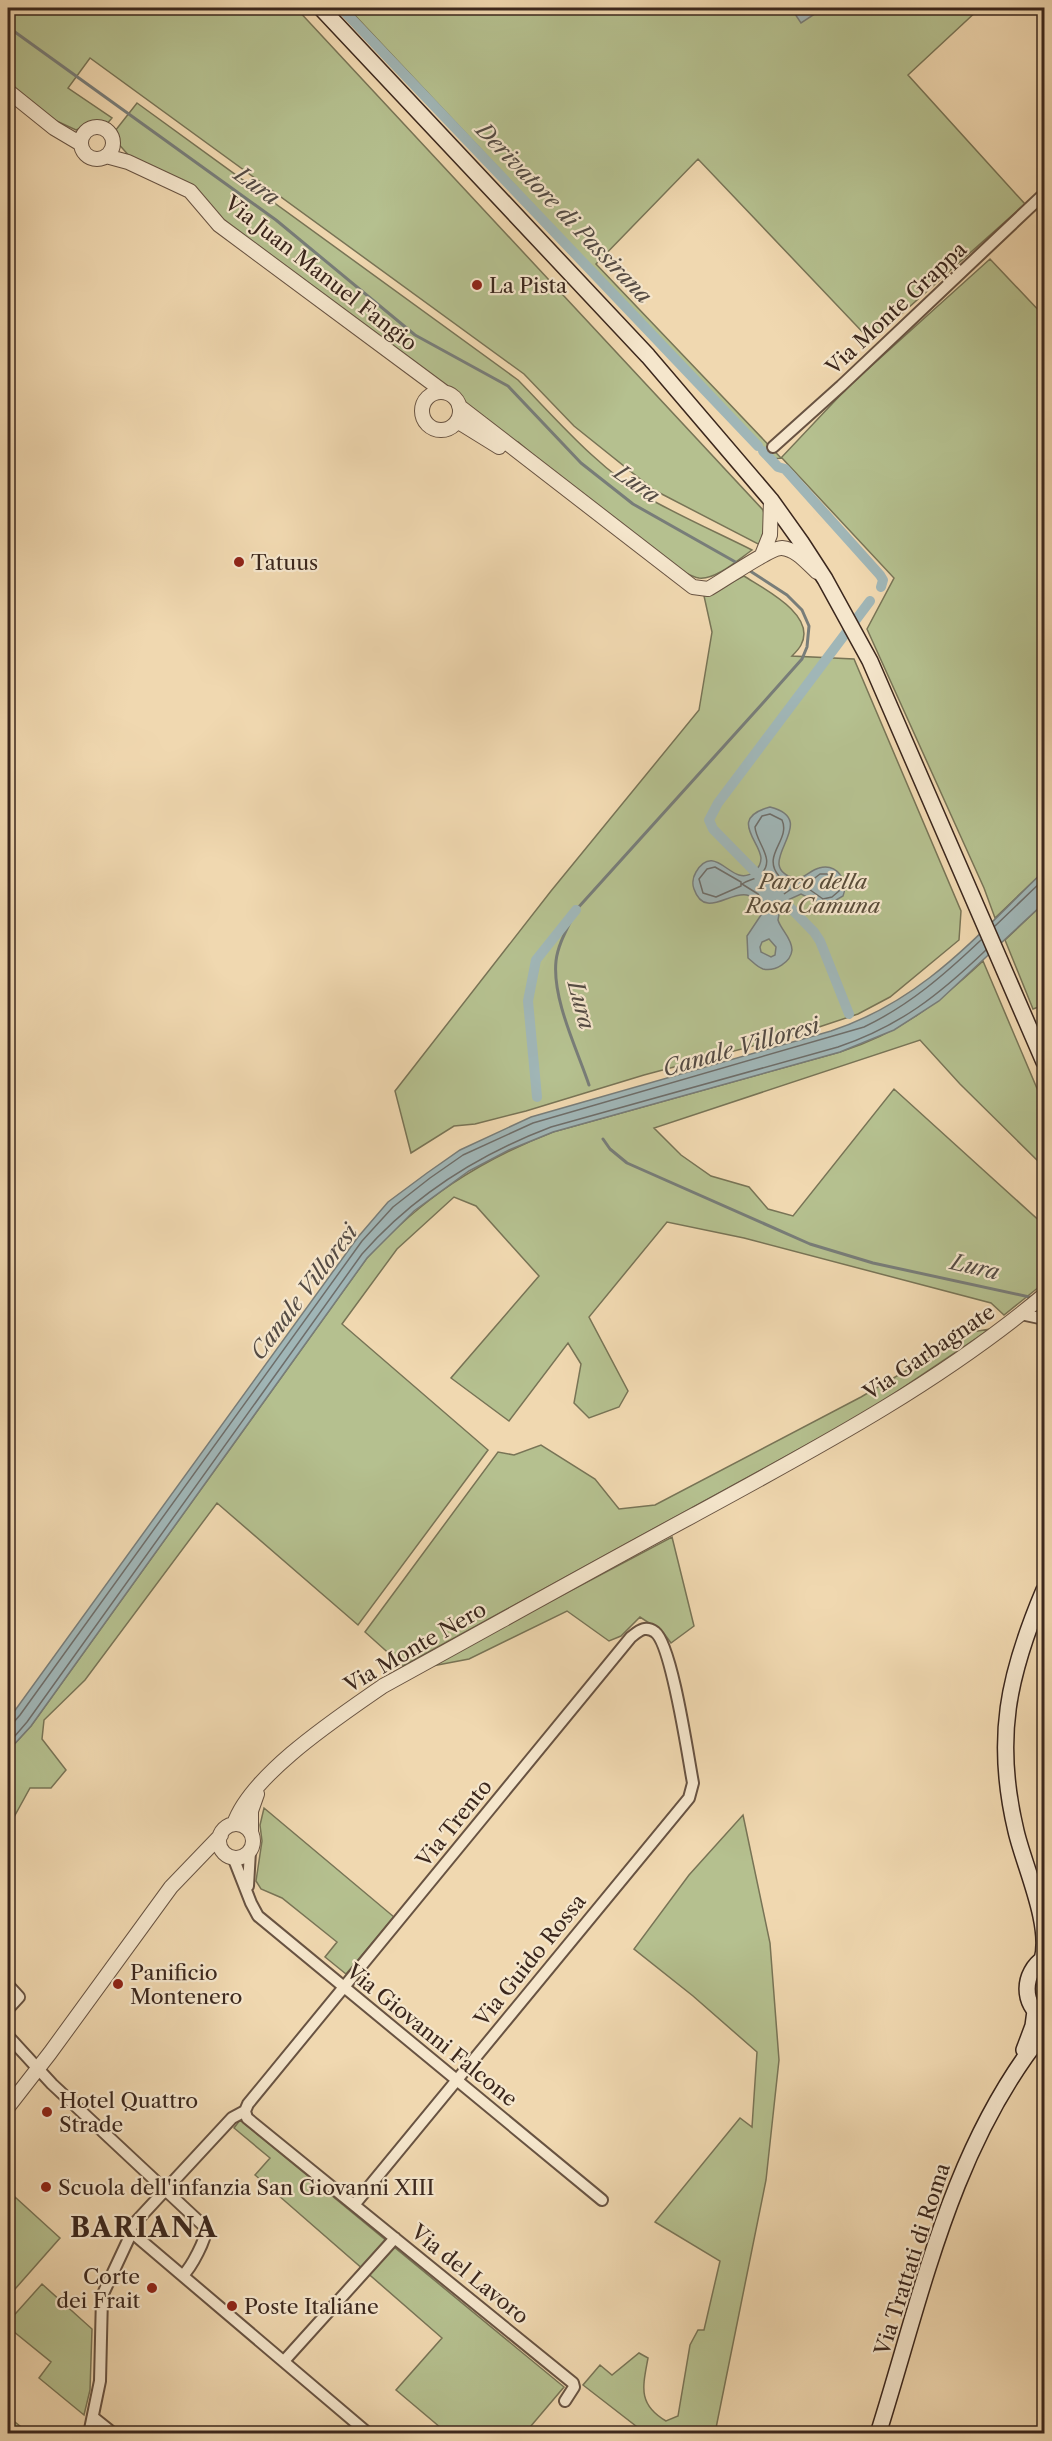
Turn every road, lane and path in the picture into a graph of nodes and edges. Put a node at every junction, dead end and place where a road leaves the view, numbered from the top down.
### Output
1 (321, 8) edge
2 (8, 91) edge
3 (84, 138) junction
4 (113, 142) junction
5 (106, 156) junction
6 (128, 162) junction
7 (1044, 194) edge
8 (428, 381) junction
9 (444, 392) junction
10 (429, 396) junction
11 (459, 406) junction
12 (457, 421) junction
13 (773, 447) dead end
14 (555, 481) junction
15 (771, 500) junction
16 (762, 555) junction
17 (825, 579) junction
18 (1044, 1062) edge
19 (1044, 1295) edge
20 (1021, 1314) junction
21 (1044, 1318) edge
22 (602, 1566) joint
23 (1044, 1590) edge
24 (262, 1784) junction
25 (234, 1824) junction
26 (250, 1832) junction
27 (221, 1835) junction
28 (250, 1851) junction
29 (645, 1851) joint
30 (231, 1856) junction
31 (188, 1868) junction
32 (247, 1892) junction
33 (1041, 1918) edge
34 (1043, 1959) edge
35 (8, 1984) edge
36 (344, 1989) junction
37 (8, 2009) edge
38 (1040, 2015) edge
39 (1044, 2032) edge
40 (8, 2036) edge
41 (38, 2069) junction
42 (1015, 2072) junction
43 (456, 2081) junction
44 (8, 2107) edge
45 (245, 2111) junction
46 (166, 2190) junction
47 (602, 2200) dead end
48 (354, 2205) junction
49 (130, 2231) junction
50 (395, 2238) junction
51 (183, 2275) junction
52 (284, 2361) junction
53 (565, 2401) dead end
54 (94, 2418) junction
55 (89, 2433) edge
56 (114, 2433) edge
57 (369, 2433) edge
58 (878, 2433) edge

1 - 15 main road
2 - 3 street
3 - 4 street
3 - 5 street
4 - 5 street
4 - 6 street, Via Juan Manuel Fangio
5 - 6 street, Via Juan Manuel Fangio
6 - 8 street, Via Juan Manuel Fangio
7 - 13 street, Via Monte Grappa
8 - 9 street, Via Juan Manuel Fangio
8 - 10 street
9 - 10 street
9 - 11 street, Via Juan Manuel Fangio
10 - 12 street
11 - 12 street
11 - 14 street, Via Juan Manuel Fangio
12 - 14 street, Via Juan Manuel Fangio
14 - 16 street, Via Juan Manuel Fangio
15 - 16 street
15 - 17 main road
16 - 17 street, Via Juan Manuel Fangio
17 - 18 main road
19 - 20 street, Via Garbagnate
20 - 21 street
20 - 22 street, Via Garbagnate
22 - 24 street, Via Monte Nero
23 - 33 main road
24 - 25 street, Via Monte Nero
24 - 26 street, Via Monte Nero
25 - 26 street
25 - 27 street
26 - 28 street
27 - 30 street
27 - 31 street
28 - 30 street
28 - 32 street
29 - 36 street, Via Trento
29 - 43 street, Via Guido Rossa
30 - 31 street
30 - 32 street, Via Giovanni Falcone
31 - 41 street
32 - 36 street, Via Giovanni Falcone
33 - 34 main road
34 - 38 main road
35 - 37 street
36 - 43 street, Via Giovanni Falcone
36 - 45 street, Via Trento
38 - 42 main road, Via Trattati di Roma
39 - 42 main road, Via Trattati di Roma
40 - 41 street
41 - 44 street
41 - 46 street
42 - 58 main road, Via Trattati di Roma
43 - 47 street, Via Giovanni Falcone
43 - 48 street, Via Guido Rossa
45 - 46 street, Via Trento
45 - 48 street, Via del Lavoro
46 - 49 street, Via Trento
46 - 51 street
48 - 50 street, Via del Lavoro
49 - 51 street
49 - 54 street, Via Trento
50 - 52 street
50 - 53 street, Via del Lavoro
51 - 52 street
52 - 57 street
54 - 55 street, Via Trento
54 - 56 street

